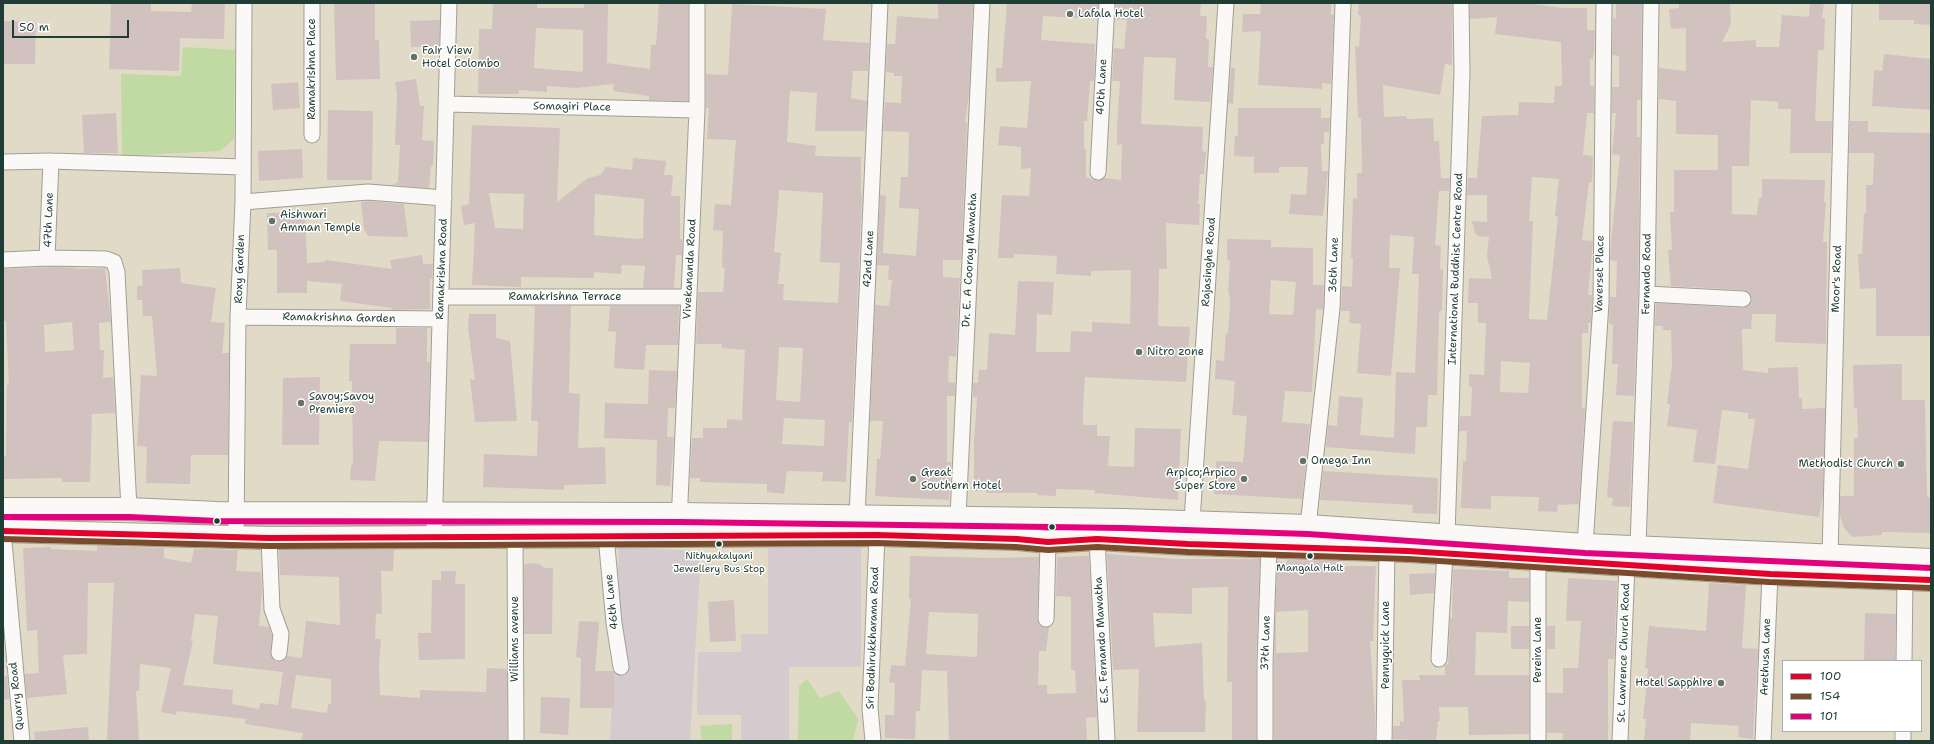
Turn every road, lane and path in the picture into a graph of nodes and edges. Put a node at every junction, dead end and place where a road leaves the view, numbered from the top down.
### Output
1 (244, 3) edge
2 (312, 3) edge
3 (450, 3) edge
4 (697, 3) edge
5 (880, 3) edge
6 (982, 3) edge
7 (1106, 3) edge
8 (1226, 3) edge
9 (1343, 3) edge
10 (1461, 3) edge
11 (1604, 3) edge
12 (1651, 3) edge
13 (1844, 3) edge
14 (447, 104) junction
15 (697, 110) junction
16 (312, 135) dead end
17 (51, 161) junction
18 (3, 162) edge
19 (243, 167) junction
20 (1098, 172) dead end
21 (444, 198) junction
22 (243, 202) junction
23 (47, 258) junction
24 (3, 260) edge
25 (1647, 294) junction
26 (441, 297) junction
27 (688, 297) junction
28 (1743, 299) dead end
29 (238, 317) junction
30 (440, 319) junction
31 (3, 509) edge
32 (129, 509) junction
33 (237, 513) junction
34 (435, 514) junction
35 (679, 514) junction
36 (858, 516) junction
37 (958, 517) junction
38 (1192, 522) junction
39 (1308, 526) junction
40 (3, 531) edge
41 (877, 535) junction
42 (236, 536) junction
43 (434, 536) junction
44 (606, 536) junction
45 (679, 536) junction
46 (515, 537) junction
47 (269, 538) junction
48 (1097, 538) junction
49 (1048, 542) junction
50 (1446, 544) junction
51 (1585, 545) junction
52 (1269, 546) junction
53 (1638, 546) junction
54 (1387, 550) junction
55 (1830, 555) junction
56 (1538, 558) junction
57 (1690, 558) junction
58 (1931, 560) edge
59 (1627, 564) junction
60 (1770, 574) junction
61 (1905, 578) junction
62 (1931, 580) edge
63 (1046, 619) dead end
64 (279, 653) dead end
65 (1439, 659) dead end
66 (1904, 660) edge
67 (621, 667) dead end
68 (22, 741) edge
69 (516, 741) edge
70 (873, 741) edge
71 (1107, 741) edge
72 (1265, 741) edge
73 (1384, 741) edge
74 (1538, 741) edge
75 (1620, 741) edge
76 (1763, 741) edge

1 - 19 street, Roxy Garden
2 - 16 street, Ramakrishna Place
3 - 14 street, Ramakrishna Road
4 - 15 street, Vivekananda Road
5 - 36 street, 42nd Lane
6 - 37 street, Dr. E. A Cooray Mawatha
7 - 20 street, 40th Lane
8 - 38 street, Rajasinghe Road
9 - 39 street, 36th Lane
10 - 50 street, International Buddhist Centre Road
11 - 51 street, Vaverset Place
12 - 25 street, Fernando Road
13 - 55 street, Moor's Road
14 - 15 street, Somagiri Place
14 - 21 street, Ramakrishna Road
15 - 27 street, Vivekananda Road
17 - 18 street
17 - 19 street
17 - 23 street, 47th Lane
19 - 22 street, Roxy Garden
21 - 22 street
21 - 26 street, Ramakrishna Road
22 - 29 street, Roxy Garden
23 - 24 street, 47th Lane
23 - 32 street
25 - 28 street
25 - 53 street, Fernando Road
26 - 27 street, Ramakrishna Terrace
26 - 30 street, Ramakrishna Road
27 - 35 street, Vivekananda Road
29 - 30 street, Ramakrishna Garden
29 - 33 street, Roxy Garden
30 - 34 street, Ramakrishna Road
31 - 32 highway
32 - 33 highway
33 - 34 highway
33 - 42 street, Roxy Garden
34 - 35 highway
34 - 43 street, Ramakrishna Road
35 - 36 highway
35 - 45 street, Vivekananda Road
36 - 37 highway
37 - 38 highway
38 - 39 highway
39 - 50 highway
40 - 42 highway
40 - 68 street, Quarry Road
41 - 45 highway
41 - 49 highway
41 - 70 street, Sri Bodhirukkharama Road
42 - 47 highway
43 - 46 highway
43 - 47 highway
44 - 45 highway
44 - 46 highway
44 - 67 street, 46th Lane
46 - 69 street, Williams avenue
47 - 64 street
48 - 49 highway
48 - 52 highway
48 - 71 street, E.S. Fernando Mawatha
49 - 63 street
50 - 51 highway
50 - 54 highway
50 - 56 highway
50 - 65 street, International Buddhist Centre Road
51 - 53 highway
52 - 54 highway
52 - 72 street, 37th Lane
53 - 57 highway
54 - 73 street, Pennyquick Lane
55 - 57 highway
55 - 58 highway
56 - 59 highway
56 - 74 street, Pereira Lane
57 - 59 highway
57 - 60 highway
59 - 75 street, St. Lawrence Church Road
60 - 61 highway
60 - 76 street, Arethusa Lane
61 - 62 highway
61 - 66 street

